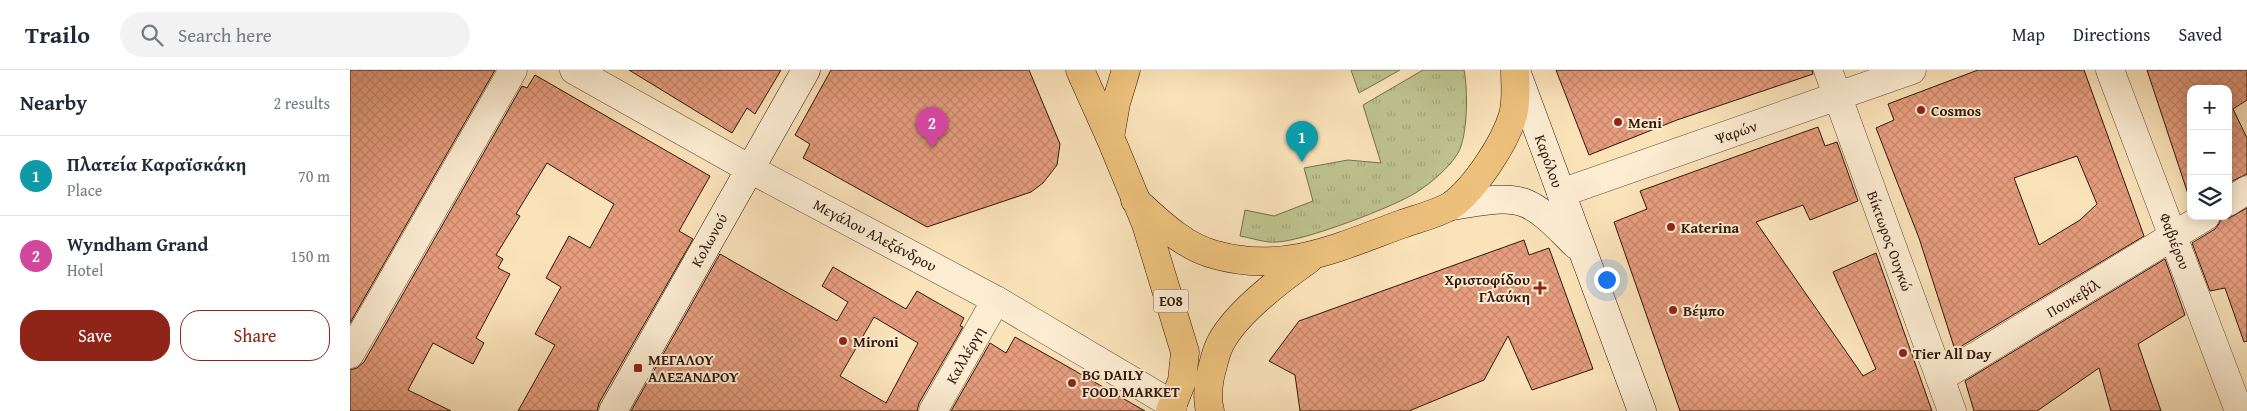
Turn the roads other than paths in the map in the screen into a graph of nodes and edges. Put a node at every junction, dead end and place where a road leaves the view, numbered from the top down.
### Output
1 (512, 70) edge
2 (574, 70) edge
3 (806, 70) edge
4 (1080, 70) edge
5 (1126, 70) edge
6 (1515, 70) edge
7 (1828, 70) edge
8 (1912, 70) edge
9 (2110, 70) edge
10 (1838, 96) junction
11 (1110, 137) junction
12 (750, 169) junction
13 (2247, 190) edge
14 (1560, 193) junction
15 (2232, 199) edge
16 (1135, 200) junction
17 (1451, 206) junction
18 (2200, 220) edge
19 (2173, 237) junction
20 (1582, 252) junction
21 (1316, 255) junction
22 (996, 300) junction
23 (350, 354) edge
24 (1940, 378) junction
25 (1172, 408) edge
26 (613, 411) edge
27 (933, 411) edge
28 (1210, 411) edge
29 (1642, 411) edge
30 (1952, 411) edge
31 (2239, 411) edge

1 - 23 street
2 - 12 street, Μεγάλου Αλεξάνδρου
3 - 12 street, Κολωνού
4 - 11 main road, ΕΟ8
5 - 11 main road
6 - 14 street, Καρόλου
6 - 17 main road, ΕΟ8
7 - 10 street, Βίκτωρος Ουγκώ
8 - 10 street, Ψαρών
9 - 19 street, Φαβιέρου
10 - 14 street, Ψαρών
10 - 24 street, Βίκτωρος Ουγκώ
11 - 16 main road, ΕΟ8
12 - 22 street, Μεγάλου Αλεξάνδρου
12 - 26 street, Κολωνού
13 - 15 street
14 - 20 street, Καρόλου
16 - 21 main road, ΕΟ8
16 - 25 main road, ΕΟ8
17 - 20 street, Καρόλου
17 - 21 main road, ΕΟ8
18 - 19 street, Πουκεβίλ
19 - 24 street, Πουκεβίλ
19 - 31 street, Φαβιέρου
20 - 29 street, Καρόλου
21 - 28 main road, ΕΟ8
22 - 25 street, Μεγάλου Αλεξάνδρου
22 - 27 street, Καλλέργη
24 - 30 street, Βίκτωρος Ουγκώ

